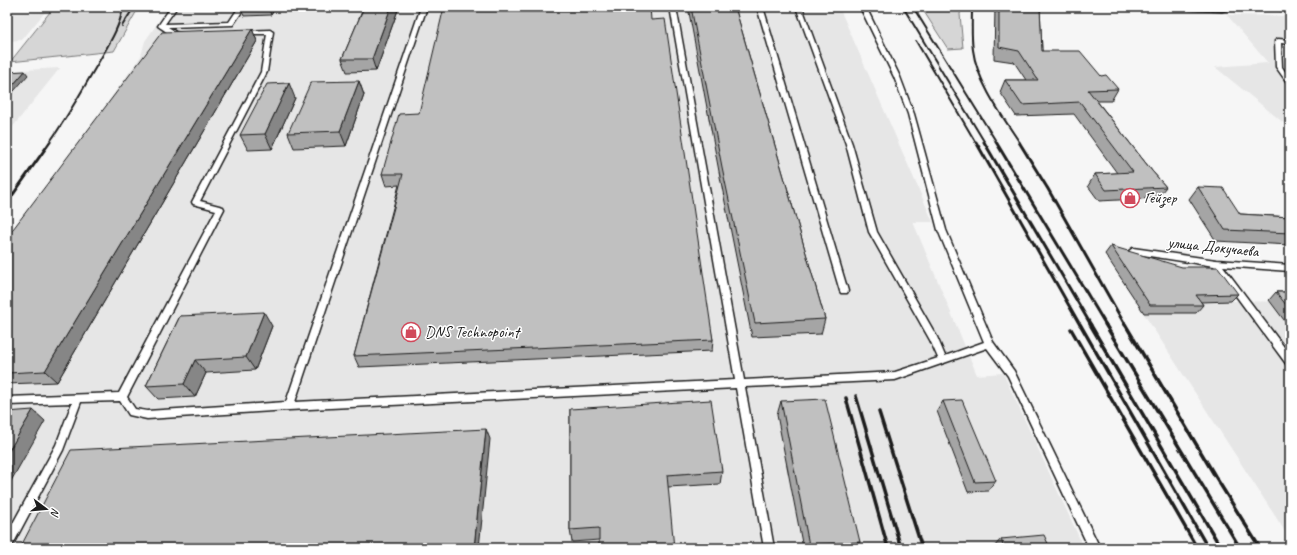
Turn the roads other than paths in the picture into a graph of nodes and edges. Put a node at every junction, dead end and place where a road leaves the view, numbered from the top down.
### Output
1 (174, 7) edge
2 (242, 7) edge
3 (424, 7) edge
4 (673, 7) edge
5 (760, 7) edge
6 (799, 7) edge
7 (863, 7) edge
8 (1176, 7) edge
9 (1235, 7) edge
10 (1274, 7) edge
11 (1290, 9) edge
12 (161, 26) junction
13 (239, 33) edge
14 (183, 34) edge
15 (1290, 42) edge
16 (1290, 83) edge
17 (1133, 251) edge
18 (1216, 263) junction
19 (1290, 268) edge
20 (844, 291) dead end
21 (989, 344) junction
22 (943, 360) junction
23 (1290, 362) edge
24 (740, 384) junction
25 (122, 397) junction
26 (78, 398) junction
27 (7, 400) edge
28 (289, 406) junction
29 (7, 545) edge
30 (769, 548) edge
31 (1095, 548) edge

1 - 12 lane
2 - 12 lane
3 - 28 lane
4 - 24 lane
5 - 20 lane
6 - 22 lane
7 - 21 lane
8 - 9 lane
10 - 11 lane
12 - 14 lane
13 - 25 lane
15 - 16 lane
17 - 18 lane, улица Докучаева
18 - 19 lane, улица Докучаева
18 - 23 lane
21 - 22 lane
21 - 31 lane
22 - 24 lane
24 - 28 lane
24 - 30 lane
25 - 26 lane
25 - 28 lane
26 - 27 lane
26 - 29 lane

